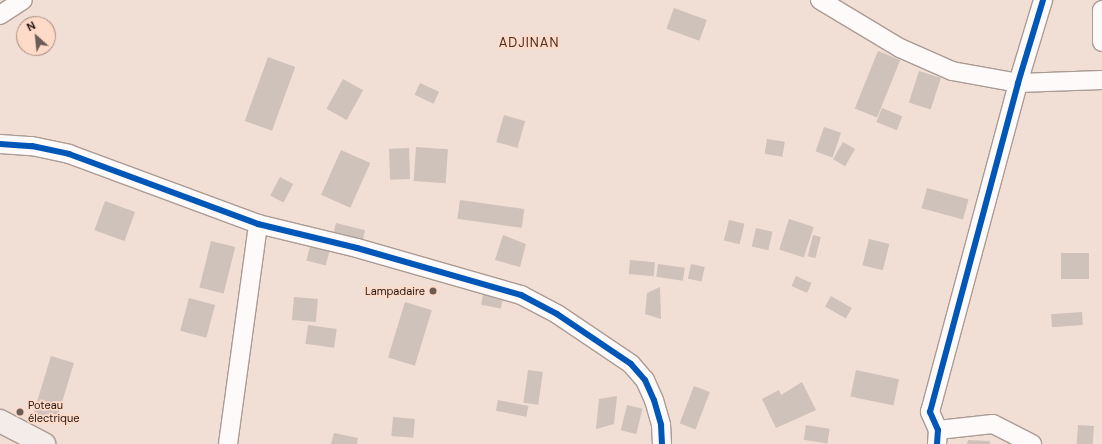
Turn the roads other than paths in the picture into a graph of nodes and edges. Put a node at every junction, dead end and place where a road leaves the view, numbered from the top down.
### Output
1 (23, 0) edge
2 (820, 0) edge
3 (1044, 0) edge
4 (1102, 10) edge
5 (0, 15) edge
6 (1102, 42) edge
7 (1102, 80) edge
8 (1018, 83) junction
9 (0, 144) edge
10 (258, 224) junction
11 (0, 421) edge
12 (938, 437) edge
13 (44, 444) edge
14 (228, 444) edge
15 (662, 444) edge
16 (1032, 444) edge

1 - 5 street
2 - 8 street
3 - 8 street
4 - 6 street
7 - 8 street
8 - 12 street
9 - 10 street
10 - 14 street
10 - 15 street
11 - 13 main road
12 - 16 street

